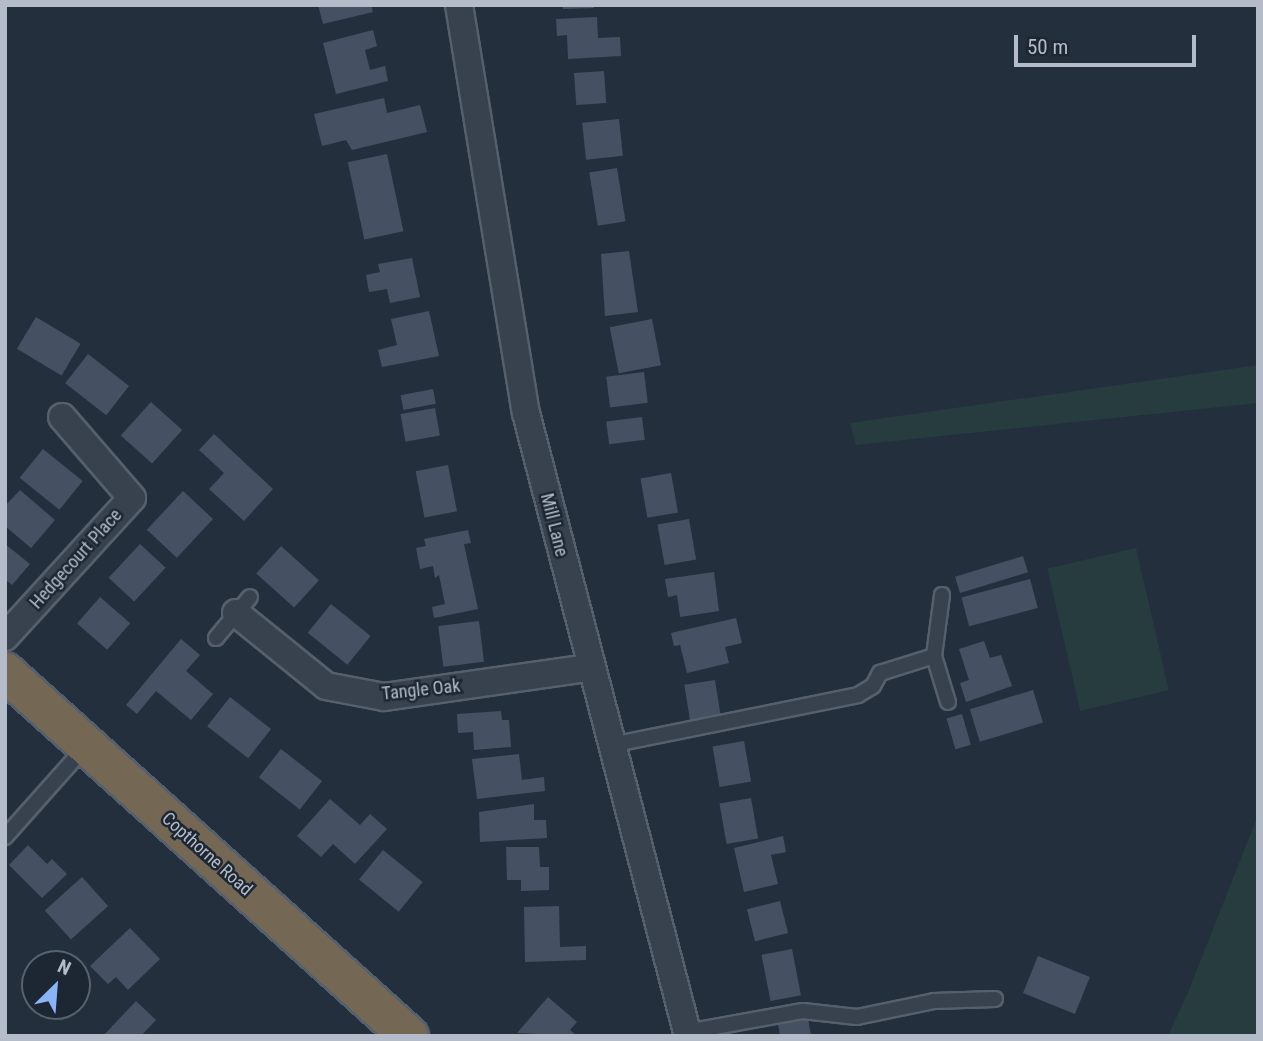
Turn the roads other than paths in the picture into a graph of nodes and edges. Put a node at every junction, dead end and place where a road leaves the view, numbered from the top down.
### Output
1 (459, 5) edge
2 (62, 416) dead end
3 (942, 595) dead end
4 (243, 605) joint
5 (5, 637) edge
6 (216, 638) dead end
7 (934, 656) junction
8 (589, 668) junction
9 (5, 672) edge
10 (948, 702) dead end
11 (87, 745) junction
12 (611, 745) junction
13 (5, 837) edge
14 (995, 999) dead end
15 (687, 1034) edge
16 (409, 1036) edge

1 - 8 street, Mill Lane
2 - 5 street, Hedgecourt Place
3 - 7 lane
4 - 6 lane
4 - 8 street, Tangle Oak
7 - 10 lane
7 - 12 lane
8 - 12 street, Mill Lane
9 - 11 highway, Copthorne Road
11 - 13 lane
11 - 16 highway, Copthorne Road
12 - 15 street, Mill Lane
14 - 15 lane

